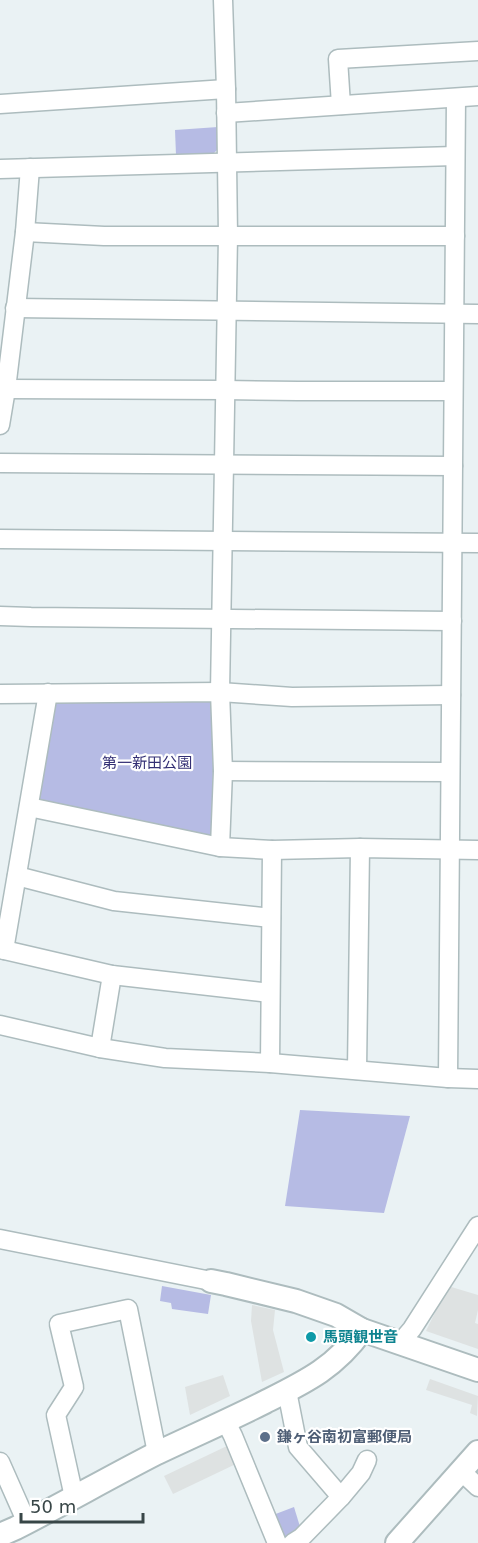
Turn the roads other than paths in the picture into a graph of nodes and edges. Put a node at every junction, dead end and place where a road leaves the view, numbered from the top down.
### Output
1 (223, 0) edge
2 (478, 51) edge
3 (226, 89) junction
4 (478, 96) edge
5 (456, 98) junction
6 (0, 104) edge
7 (340, 105) junction
8 (226, 113) junction
9 (455, 156) junction
10 (227, 162) junction
11 (30, 168) junction
12 (0, 169) edge
13 (25, 232) junction
14 (228, 236) junction
15 (455, 236) junction
16 (15, 309) junction
17 (226, 311) junction
18 (454, 314) junction
19 (478, 314) edge
20 (6, 389) junction
21 (225, 390) junction
22 (453, 391) junction
23 (0, 424) edge
24 (0, 463) edge
25 (224, 465) junction
26 (453, 466) junction
27 (0, 539) edge
28 (222, 541) junction
29 (452, 543) junction
30 (478, 543) edge
31 (0, 616) edge
32 (222, 619) junction
33 (452, 621) junction
34 (220, 692) junction
35 (48, 693) junction
36 (0, 694) edge
37 (451, 695) junction
38 (223, 771) junction
39 (450, 772) junction
40 (28, 807) junction
41 (220, 847) junction
42 (360, 848) junction
43 (450, 849) junction
44 (272, 850) junction
45 (478, 850) edge
46 (17, 876) junction
47 (271, 918) junction
48 (2, 949) edge
49 (112, 975) junction
50 (270, 993) junction
51 (0, 1025) edge
52 (100, 1048) junction
53 (270, 1063) junction
54 (357, 1070) junction
55 (448, 1078) junction
56 (478, 1079) edge
57 (478, 1226) edge
58 (0, 1239) edge
59 (211, 1281) joint
60 (362, 1330) junction
61 (400, 1343) junction
62 (478, 1370) edge
63 (287, 1391) junction
64 (226, 1422) junction
65 (478, 1452) edge
66 (158, 1453) junction
67 (367, 1460) dead end
68 (0, 1462) edge
69 (460, 1472) junction
70 (478, 1487) edge
71 (74, 1497) junction
72 (341, 1497) junction
73 (27, 1523) junction
74 (0, 1535) edge
75 (277, 1543) edge
76 (293, 1543) edge
77 (397, 1543) edge

1 - 3 street
2 - 7 street
3 - 6 street
3 - 8 street
4 - 5 street
5 - 7 street
5 - 9 street
7 - 8 street
8 - 10 street
9 - 10 street
9 - 15 street
10 - 11 street
10 - 14 street
11 - 12 street
11 - 13 street
13 - 14 street
13 - 16 street
14 - 15 street
14 - 17 street
15 - 18 street
16 - 17 street
16 - 20 street
17 - 18 street
17 - 21 street
18 - 19 street
18 - 22 street
20 - 21 street
20 - 23 street
21 - 22 street
21 - 25 street
22 - 26 street
24 - 25 street
25 - 26 street
25 - 28 street
26 - 29 street
27 - 28 street
28 - 29 street
28 - 32 street
29 - 30 street
29 - 33 street
31 - 32 street
32 - 33 street
32 - 34 street
33 - 37 street
34 - 35 street
34 - 37 street
34 - 38 street
35 - 36 street
35 - 40 street
37 - 39 street
38 - 39 street
38 - 41 street
39 - 43 street
40 - 41 street
40 - 46 street
41 - 44 street
42 - 43 street
42 - 44 street
42 - 54 street
43 - 45 street
43 - 55 street
44 - 47 street
46 - 47 street
46 - 48 street
47 - 50 street
48 - 49 street
49 - 50 street
49 - 52 street
50 - 53 street
51 - 52 street
52 - 53 street
53 - 54 street
54 - 55 street
55 - 56 street
57 - 61 street
58 - 59 street
59 - 60 street
60 - 61 street
60 - 63 street
61 - 62 street
63 - 64 street
63 - 72 street
64 - 66 street
64 - 75 street
65 - 69 street
66 - 71 street
66 - 71 street
67 - 72 street
68 - 73 street
69 - 70 street
69 - 77 street
71 - 73 street
72 - 76 street
73 - 74 street

